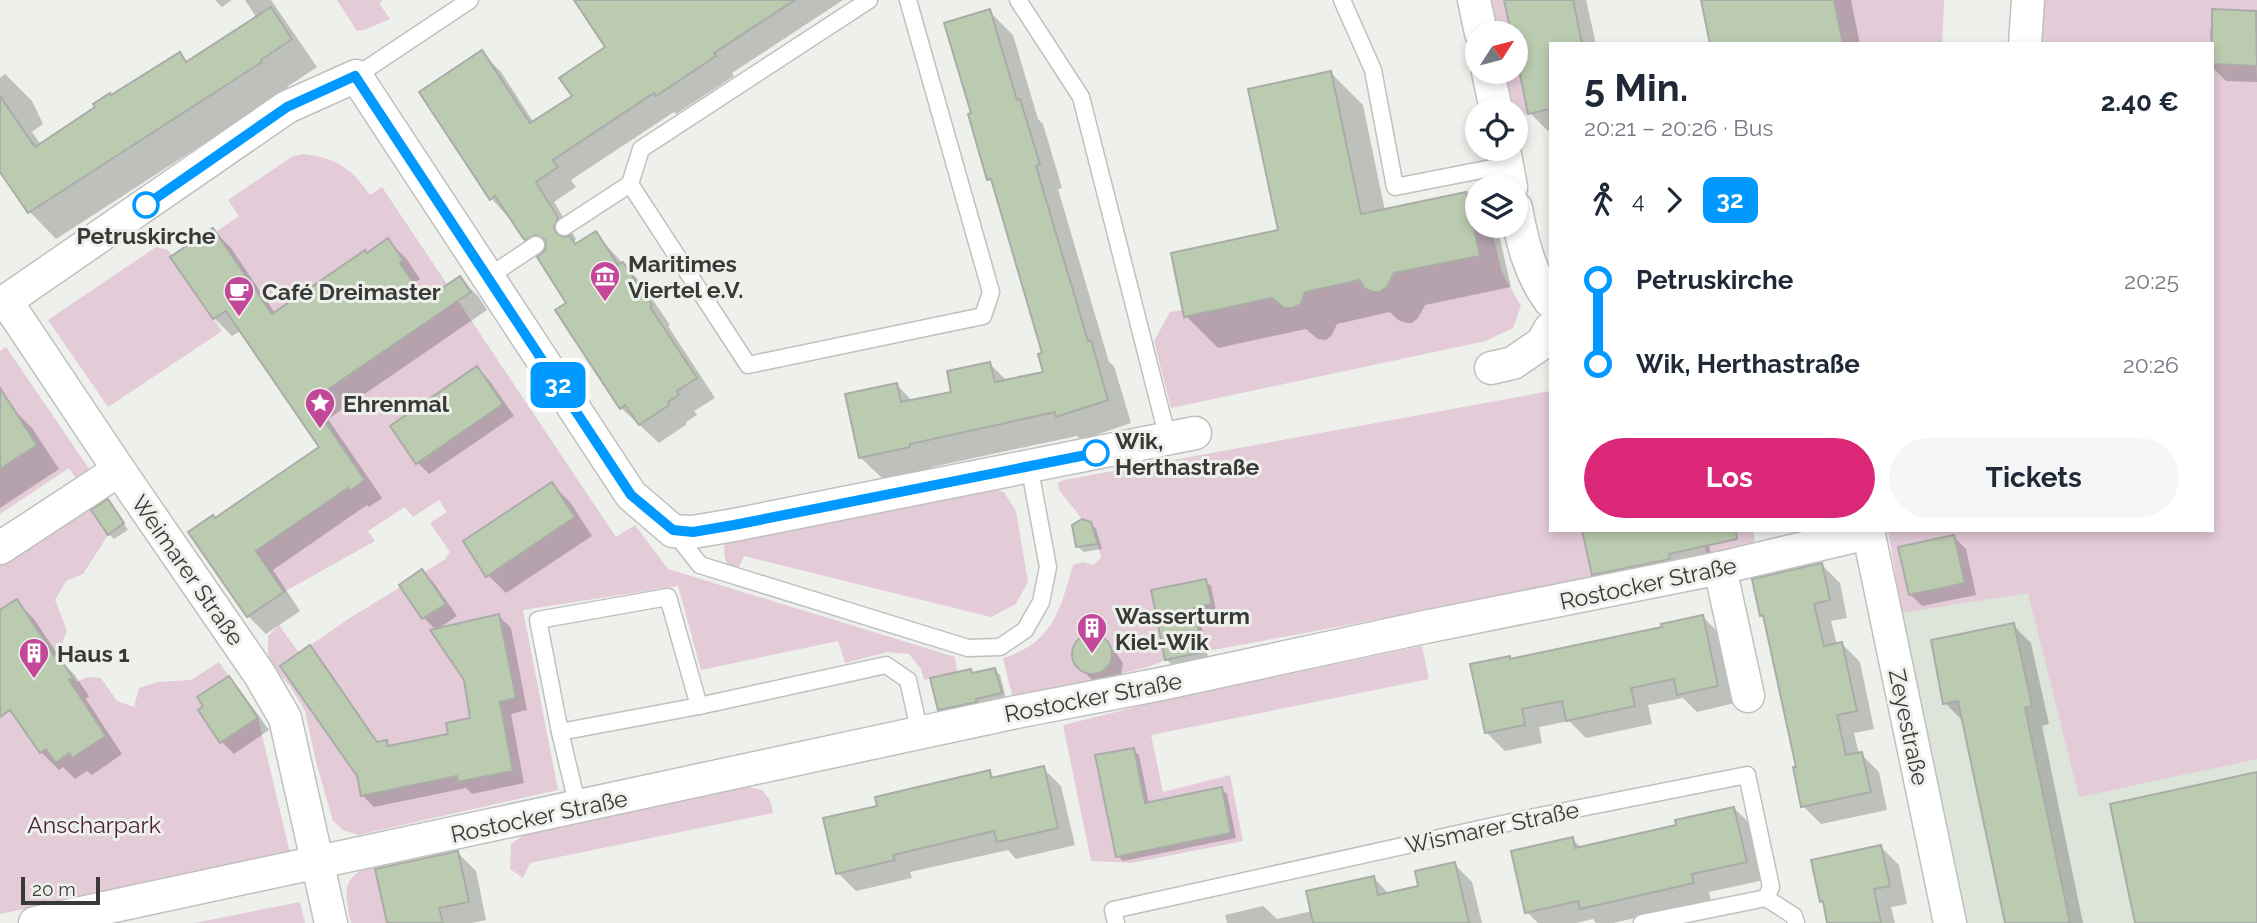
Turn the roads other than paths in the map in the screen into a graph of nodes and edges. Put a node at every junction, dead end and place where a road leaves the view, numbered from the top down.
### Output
1 (470, 0) edge
2 (869, 0) edge
3 (908, 0) edge
4 (1018, 0) edge
5 (1342, 0) edge
6 (1474, 0) edge
7 (2028, 0) edge
8 (1478, 21) edge
9 (2025, 42) edge
10 (355, 76) junction
11 (1507, 167) edge
12 (630, 184) junction
13 (564, 227) dead end
14 (1522, 238) edge
15 (536, 245) dead end
16 (488, 277) junction
17 (1549, 300) edge
18 (3, 303) edge
19 (1549, 330) edge
20 (1491, 368) dead end
21 (1182, 436) joint
22 (1028, 465) junction
23 (118, 470) junction
24 (673, 530) junction
25 (1868, 532) edge
26 (0, 548) edge
27 (1720, 568) junction
28 (1748, 696) dead end
29 (699, 706) junction
30 (560, 732) junction
31 (920, 734) junction
32 (578, 807) junction
33 (318, 863) junction
34 (1766, 898) junction
35 (113, 915) edge
36 (1114, 916) edge
37 (1795, 920) edge
38 (35, 923) edge
39 (331, 923) edge
40 (1642, 923) edge
41 (1950, 923) edge

1 - 10 lane
2 - 12 lane
3 - 12 lane
4 - 21 lane
5 - 11 lane
6 - 8 street
7 - 9 street
10 - 16 street
10 - 18 street
12 - 13 lane
14 - 17 street
15 - 16 lane
16 - 24 street
18 - 23 street, Weimarer Straße
19 - 20 street
21 - 22 street
22 - 24 street
22 - 24 lane
23 - 26 street
23 - 33 street, Weimarer Straße
25 - 27 street, Rostocker Straße
25 - 41 street, Zeyestraße
27 - 28 street
27 - 31 street, Rostocker Straße
29 - 30 lane
29 - 30 lane
29 - 31 lane
30 - 32 lane
31 - 32 street, Rostocker Straße
32 - 33 street, Rostocker Straße
33 - 35 street, Rostocker Straße
33 - 39 street, Weimarer Straße
34 - 36 lane, Wismarer Straße
34 - 37 lane
34 - 40 lane
35 - 38 street, Rostocker Straße

